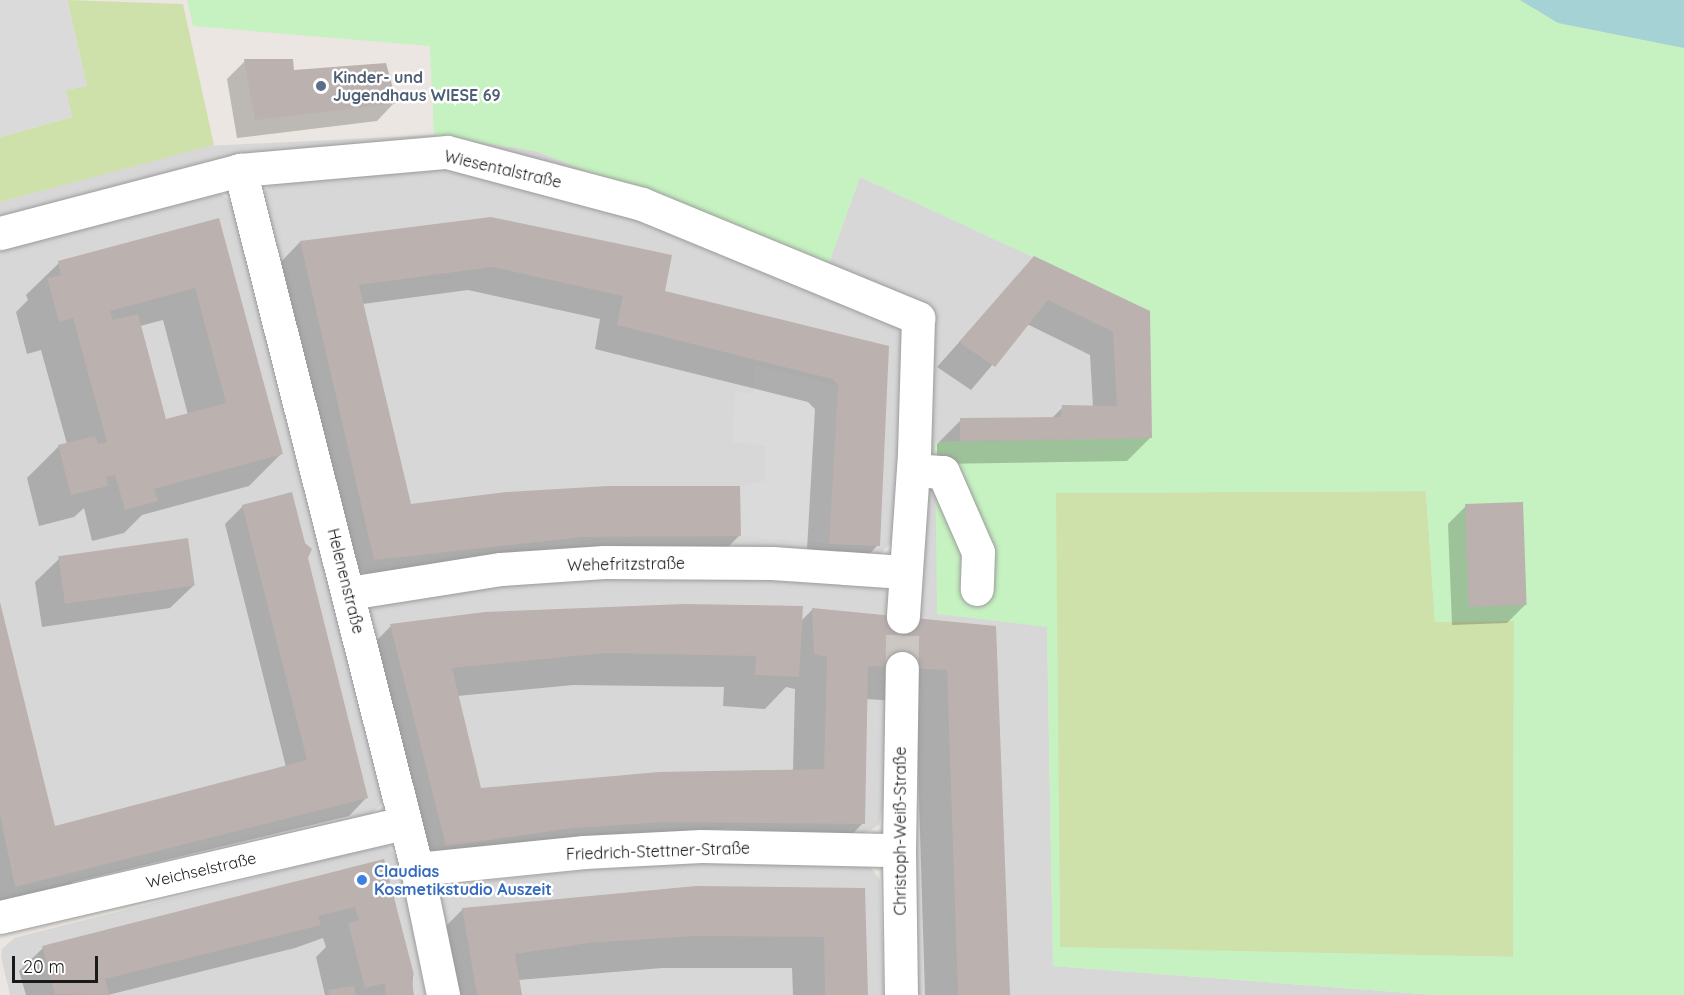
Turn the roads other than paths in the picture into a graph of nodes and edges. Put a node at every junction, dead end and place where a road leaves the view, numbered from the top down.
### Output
1 (240, 170) junction
2 (0, 233) edge
3 (913, 470) junction
4 (904, 572) junction
5 (977, 589) dead end
6 (349, 593) junction
7 (903, 617) tunnel mouth
8 (902, 668) tunnel mouth
9 (403, 823) junction
10 (899, 850) junction
11 (417, 869) junction
12 (0, 917) edge
13 (442, 995) edge
14 (902, 995) edge

1 - 2 street, Wiesentalstraße
1 - 3 street, Wiesentalstraße
1 - 6 street, Helenenstraße
3 - 4 street
3 - 5 street
4 - 6 street, Wehefritzstraße
4 - 7 street
6 - 9 street, Helenenstraße
8 - 10 street, Christoph-Weiß-Straße
9 - 11 street, Helenenstraße
9 - 12 street, Weichselstraße
10 - 11 street, Friedrich-Stettner-Straße
10 - 14 street, Christoph-Weiß-Straße
11 - 13 street, Helenenstraße

